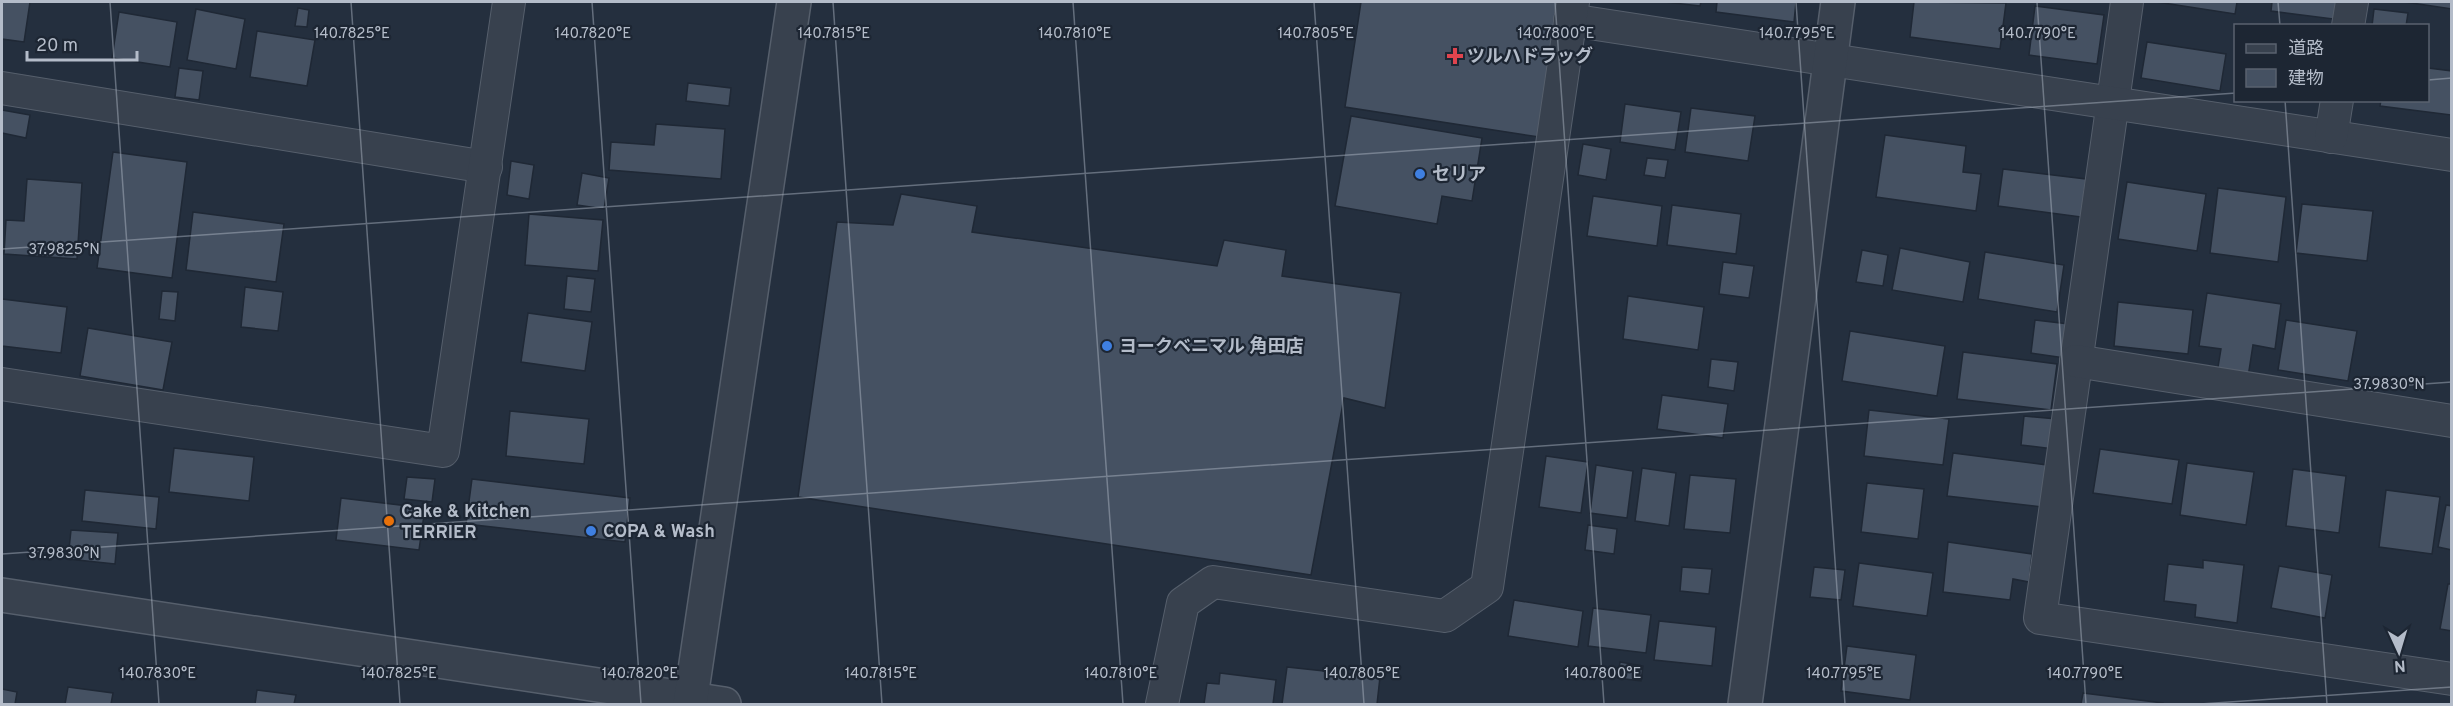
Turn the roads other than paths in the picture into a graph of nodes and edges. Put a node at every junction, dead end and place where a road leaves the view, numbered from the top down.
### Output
1 (509, 2) edge
2 (794, 2) edge
3 (1838, 2) edge
4 (2127, 2) edge
5 (2352, 2) edge
6 (1571, 11) edge
7 (2348, 24) edge
8 (1829, 60) junction
9 (2, 88) edge
10 (2337, 102) edge
11 (2112, 103) junction
12 (2331, 137) junction
13 (2451, 155) edge
14 (486, 167) junction
15 (2076, 361) junction
16 (2, 384) edge
17 (2451, 421) edge
18 (2, 595) edge
19 (2451, 679) edge
20 (690, 702) edge
21 (724, 705) edge
22 (1162, 705) edge
23 (1745, 705) edge

1 - 14 street
2 - 20 street
3 - 8 street
4 - 11 street
5 - 7 street
6 - 8 street
6 - 22 street
8 - 11 street
8 - 23 street
9 - 14 street
10 - 12 street
11 - 12 street
11 - 15 street
12 - 13 street
14 - 16 street
15 - 17 street
15 - 19 street
18 - 20 street
20 - 21 street

